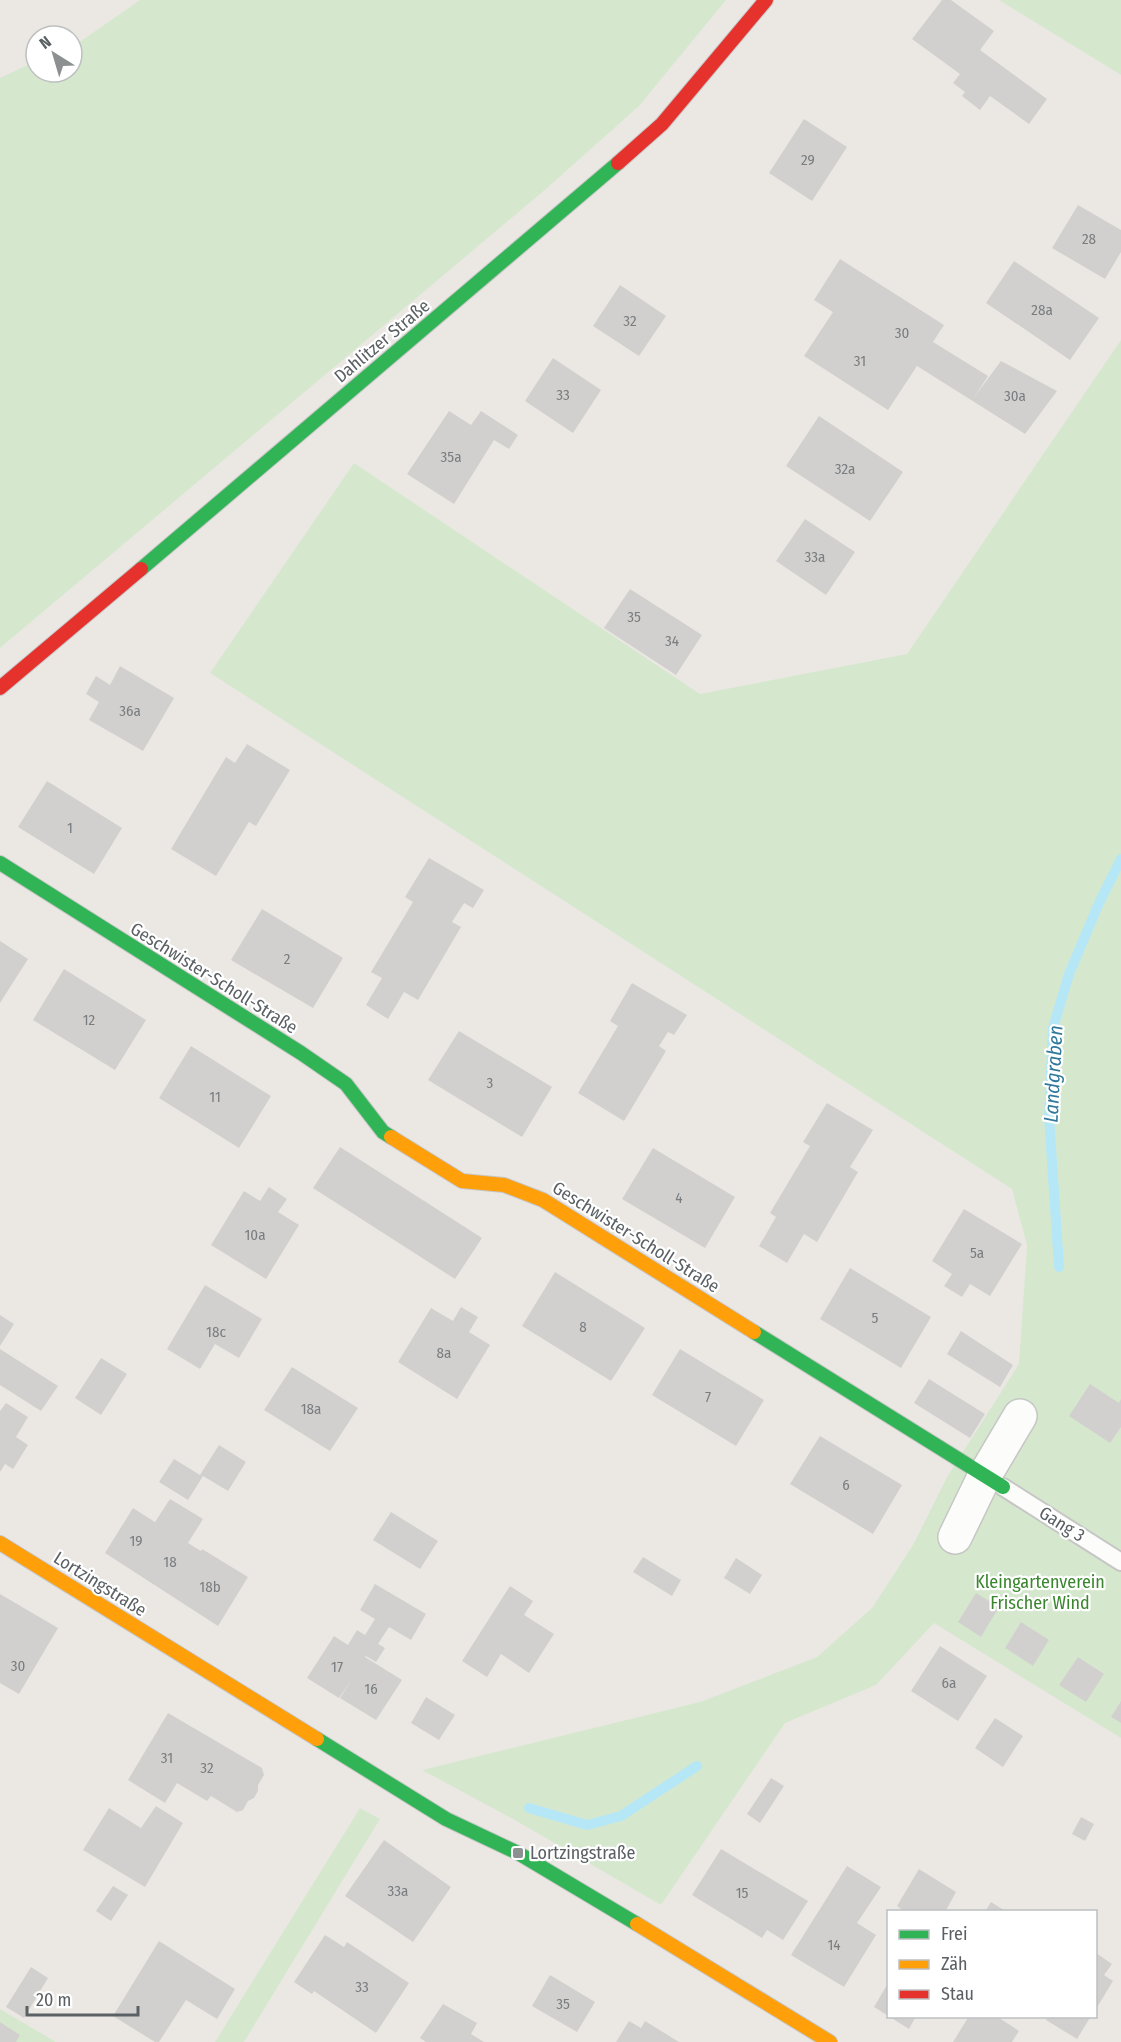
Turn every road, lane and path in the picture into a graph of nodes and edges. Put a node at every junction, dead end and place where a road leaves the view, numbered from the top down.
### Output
1 (766, 0) edge
2 (0, 688) edge
3 (0, 863) edge
4 (1020, 1416) dead end
5 (994, 1481) junction
6 (955, 1538) dead end
7 (0, 1543) edge
8 (1121, 1562) edge
9 (830, 2042) edge

1 - 2 street, Dahlitzer Straße
3 - 5 street, Geschwister-Scholl-Straße
4 - 5 street
5 - 6 street
5 - 8 lane, Gang 3
7 - 9 street, Lortzingstraße

